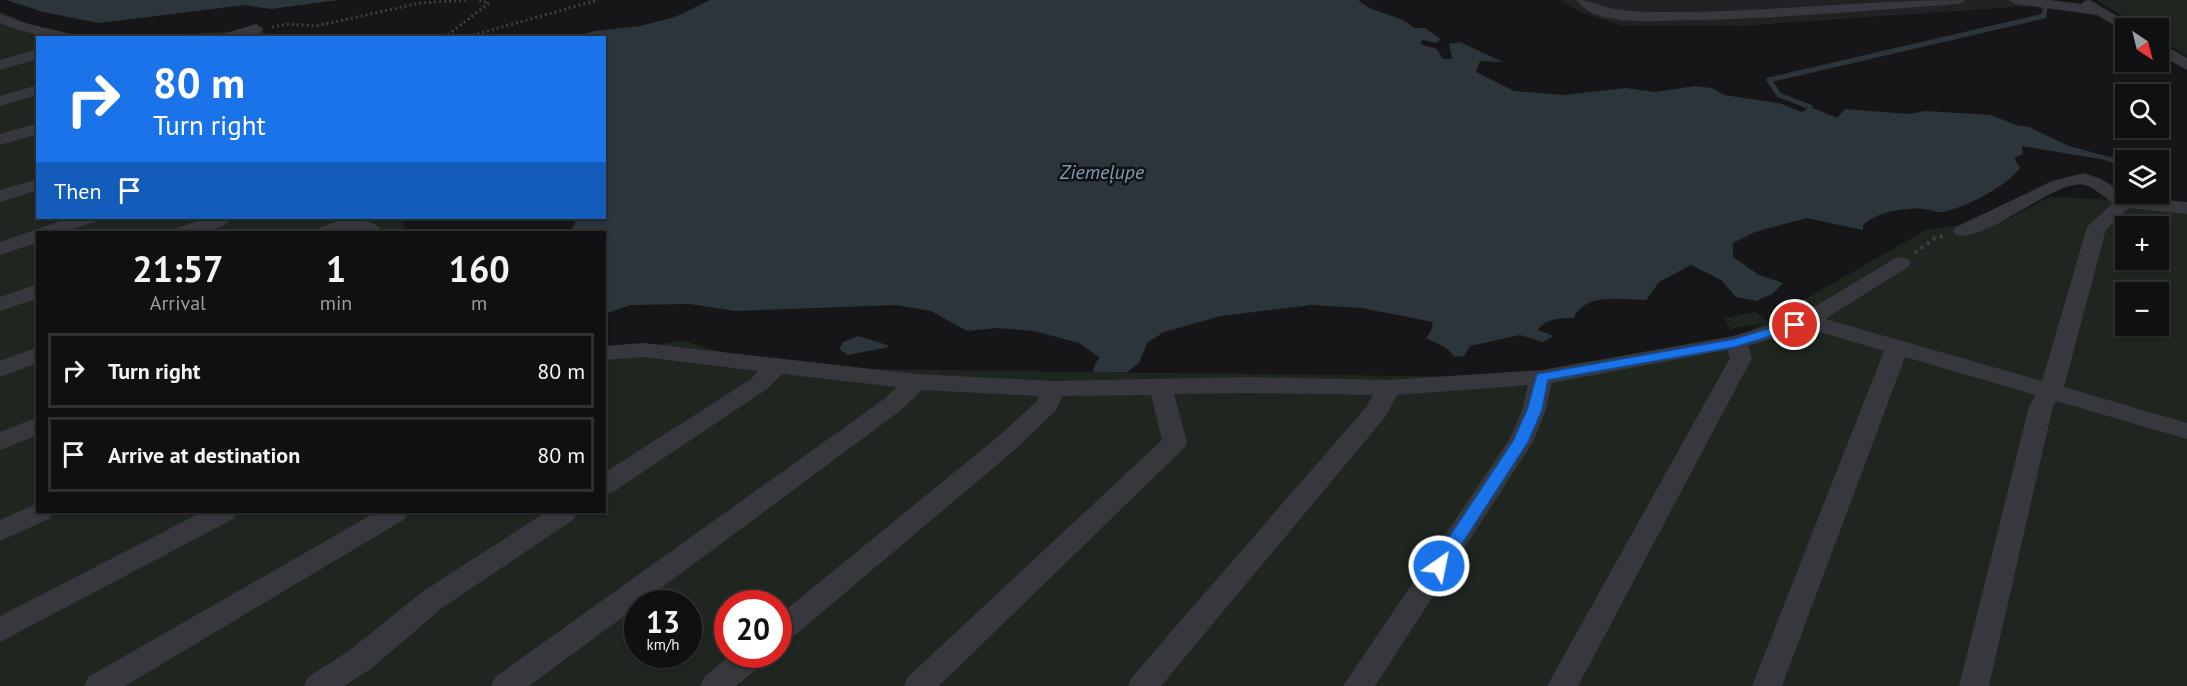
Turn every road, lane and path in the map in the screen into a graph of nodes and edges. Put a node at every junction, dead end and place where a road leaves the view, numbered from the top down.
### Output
1 (467, 0) edge
2 (477, 0) edge
3 (598, 0) edge
4 (1583, 0) edge
5 (1959, 0) edge
6 (2015, 0) edge
7 (2083, 0) edge
8 (2101, 11) junction
9 (0, 18) edge
10 (2115, 20) edge
11 (20, 26) junction
12 (256, 29) joint
13 (0, 31) edge
14 (62, 36) edge
15 (232, 36) edge
16 (447, 36) edge
17 (470, 36) edge
18 (2169, 54) edge
19 (36, 55) edge
20 (0, 64) edge
21 (2187, 65) edge
22 (36, 91) edge
23 (0, 101) edge
24 (36, 129) edge
25 (0, 140) edge
26 (36, 185) edge
27 (0, 196) edge
28 (2115, 196) edge
29 (2123, 204) edge
30 (2146, 204) edge
31 (2187, 208) edge
32 (84, 219) edge
33 (219, 219) edge
34 (350, 220) edge
35 (48, 231) edge
36 (187, 231) edge
37 (329, 231) edge
38 (371, 231) edge
39 (1963, 231) joint
40 (36, 236) edge
41 (0, 249) edge
42 (1901, 263) joint
43 (36, 291) edge
44 (0, 305) edge
45 (1807, 321) junction
46 (1735, 342) junction
47 (1897, 347) junction
48 (606, 353) edge
49 (36, 355) edge
50 (776, 366) junction
51 (0, 370) edge
52 (1542, 377) junction
53 (916, 382) junction
54 (1161, 388) junction
55 (1389, 388) junction
56 (1054, 389) junction
57 (2051, 392) junction
58 (36, 426) edge
59 (2187, 431) edge
60 (0, 442) edge
61 (606, 485) edge
62 (38, 513) edge
63 (222, 513) edge
64 (394, 513) edge
65 (563, 513) edge
66 (0, 531) edge
67 (792, 621) edge
68 (0, 630) edge
69 (736, 668) edge
70 (99, 686) edge
71 (319, 686) edge
72 (506, 686) edge
73 (715, 686) edge
74 (920, 686) edge
75 (1143, 686) edge
76 (1358, 686) edge
77 (1563, 686) edge
78 (1767, 686) edge
79 (1974, 686) edge

1 - 12 path
2 - 16 path
3 - 17 path
4 - 5 street
6 - 8 street
7 - 8 street
8 - 10 street
9 - 11 street
11 - 13 street
11 - 14 street
12 - 15 street
18 - 21 street
19 - 20 street
22 - 23 street
24 - 25 street
26 - 27 street
28 - 39 street
29 - 57 street
30 - 31 street
32 - 35 street
33 - 36 street
34 - 37 street
34 - 38 street
39 - 42 path
40 - 41 street
42 - 45 street
43 - 44 street
45 - 46 street
45 - 47 street
46 - 52 street
46 - 77 street
47 - 57 street
47 - 78 street
48 - 50 street
49 - 51 street
50 - 53 street
50 - 61 street
52 - 55 street
52 - 76 street
53 - 56 street
53 - 72 street
54 - 55 street
54 - 56 street
54 - 74 street
55 - 75 street
56 - 67 street
57 - 59 street
57 - 79 street
58 - 60 street
62 - 66 street
63 - 68 street
64 - 70 street
65 - 71 street
69 - 73 street

